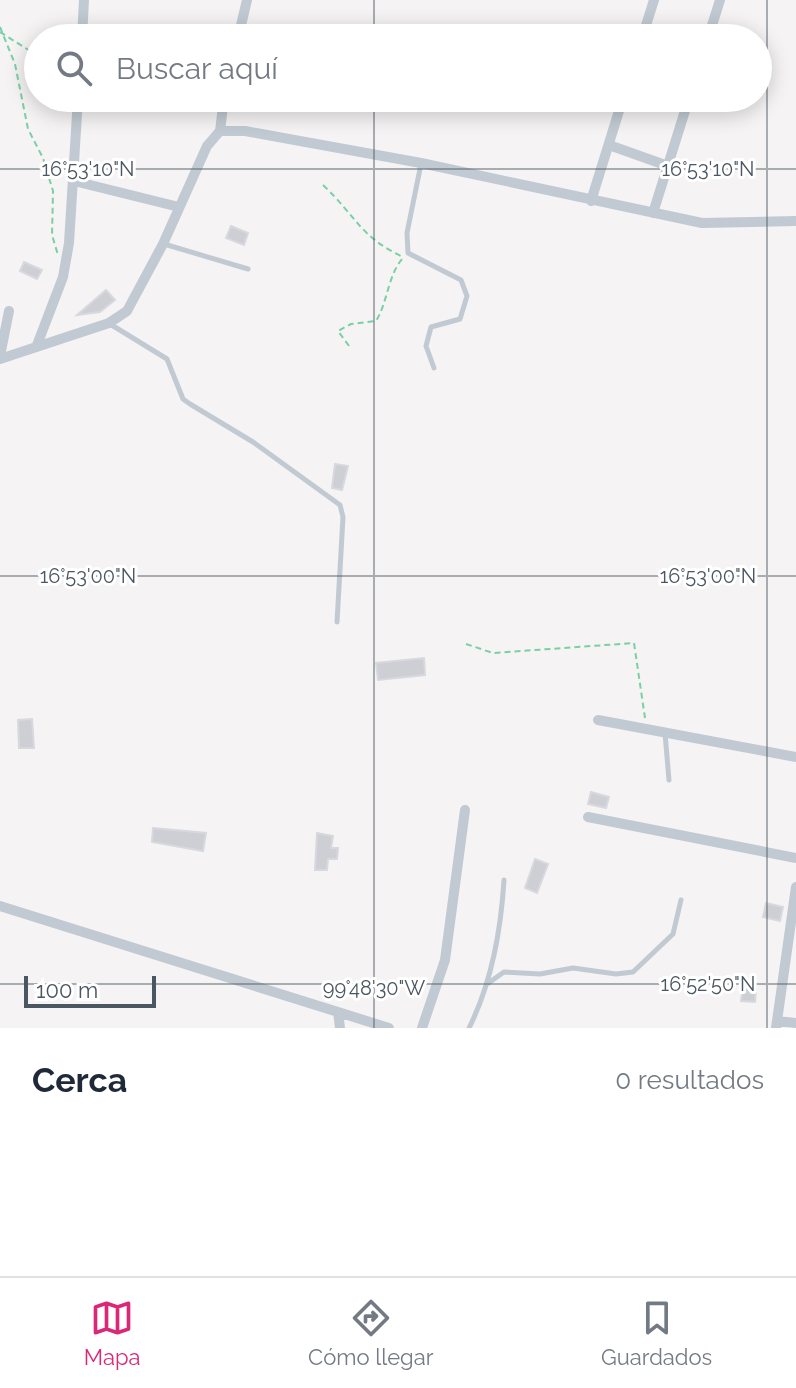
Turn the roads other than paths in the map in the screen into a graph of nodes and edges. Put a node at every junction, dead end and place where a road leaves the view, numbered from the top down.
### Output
1 (84, 0) edge
2 (247, 0) edge
3 (654, 0) edge
4 (720, 0) edge
5 (83, 24) edge
6 (241, 24) edge
7 (646, 24) edge
8 (712, 24) edge
9 (77, 112) edge
10 (222, 112) edge
11 (619, 112) edge
12 (685, 112) edge
13 (220, 131) junction
14 (609, 145) junction
15 (421, 163) junction
16 (668, 166) junction
17 (74, 181) junction
18 (591, 201) junction
19 (179, 207) junction
20 (653, 213) junction
21 (796, 221) edge
22 (163, 244) junction
23 (248, 269) dead end
24 (9, 311) dead end
25 (109, 323) junction
26 (37, 345) junction
27 (0, 357) edge
28 (434, 368) dead end
29 (337, 622) dead end
30 (598, 720) dead end
31 (665, 732) junction
32 (796, 757) edge
33 (669, 780) dead end
34 (465, 810) dead end
35 (588, 817) dead end
36 (796, 858) edge
37 (504, 880) dead end
38 (796, 887) edge
39 (681, 900) dead end
40 (0, 906) edge
41 (487, 984) junction
42 (338, 1012) junction
43 (796, 1023) edge
44 (776, 1025) edge
45 (340, 1028) edge
46 (389, 1028) edge
47 (422, 1028) edge
48 (469, 1028) edge

1 - 5 street
2 - 6 street
3 - 7 street
4 - 8 street
9 - 17 street
10 - 13 street
11 - 14 street
12 - 16 street
13 - 15 street
13 - 19 street
14 - 16 street
14 - 18 street
15 - 18 street
15 - 28 lane
16 - 20 street
17 - 19 street
17 - 26 street
18 - 20 street
19 - 22 street
20 - 21 street
22 - 23 lane
22 - 25 street
24 - 27 street
25 - 26 street
25 - 29 lane
26 - 27 street
30 - 31 street
31 - 32 street
31 - 33 lane
34 - 47 street
35 - 36 street
37 - 41 lane
38 - 44 street
39 - 41 lane
40 - 42 street
41 - 48 lane
42 - 45 street
42 - 46 street
43 - 44 street

